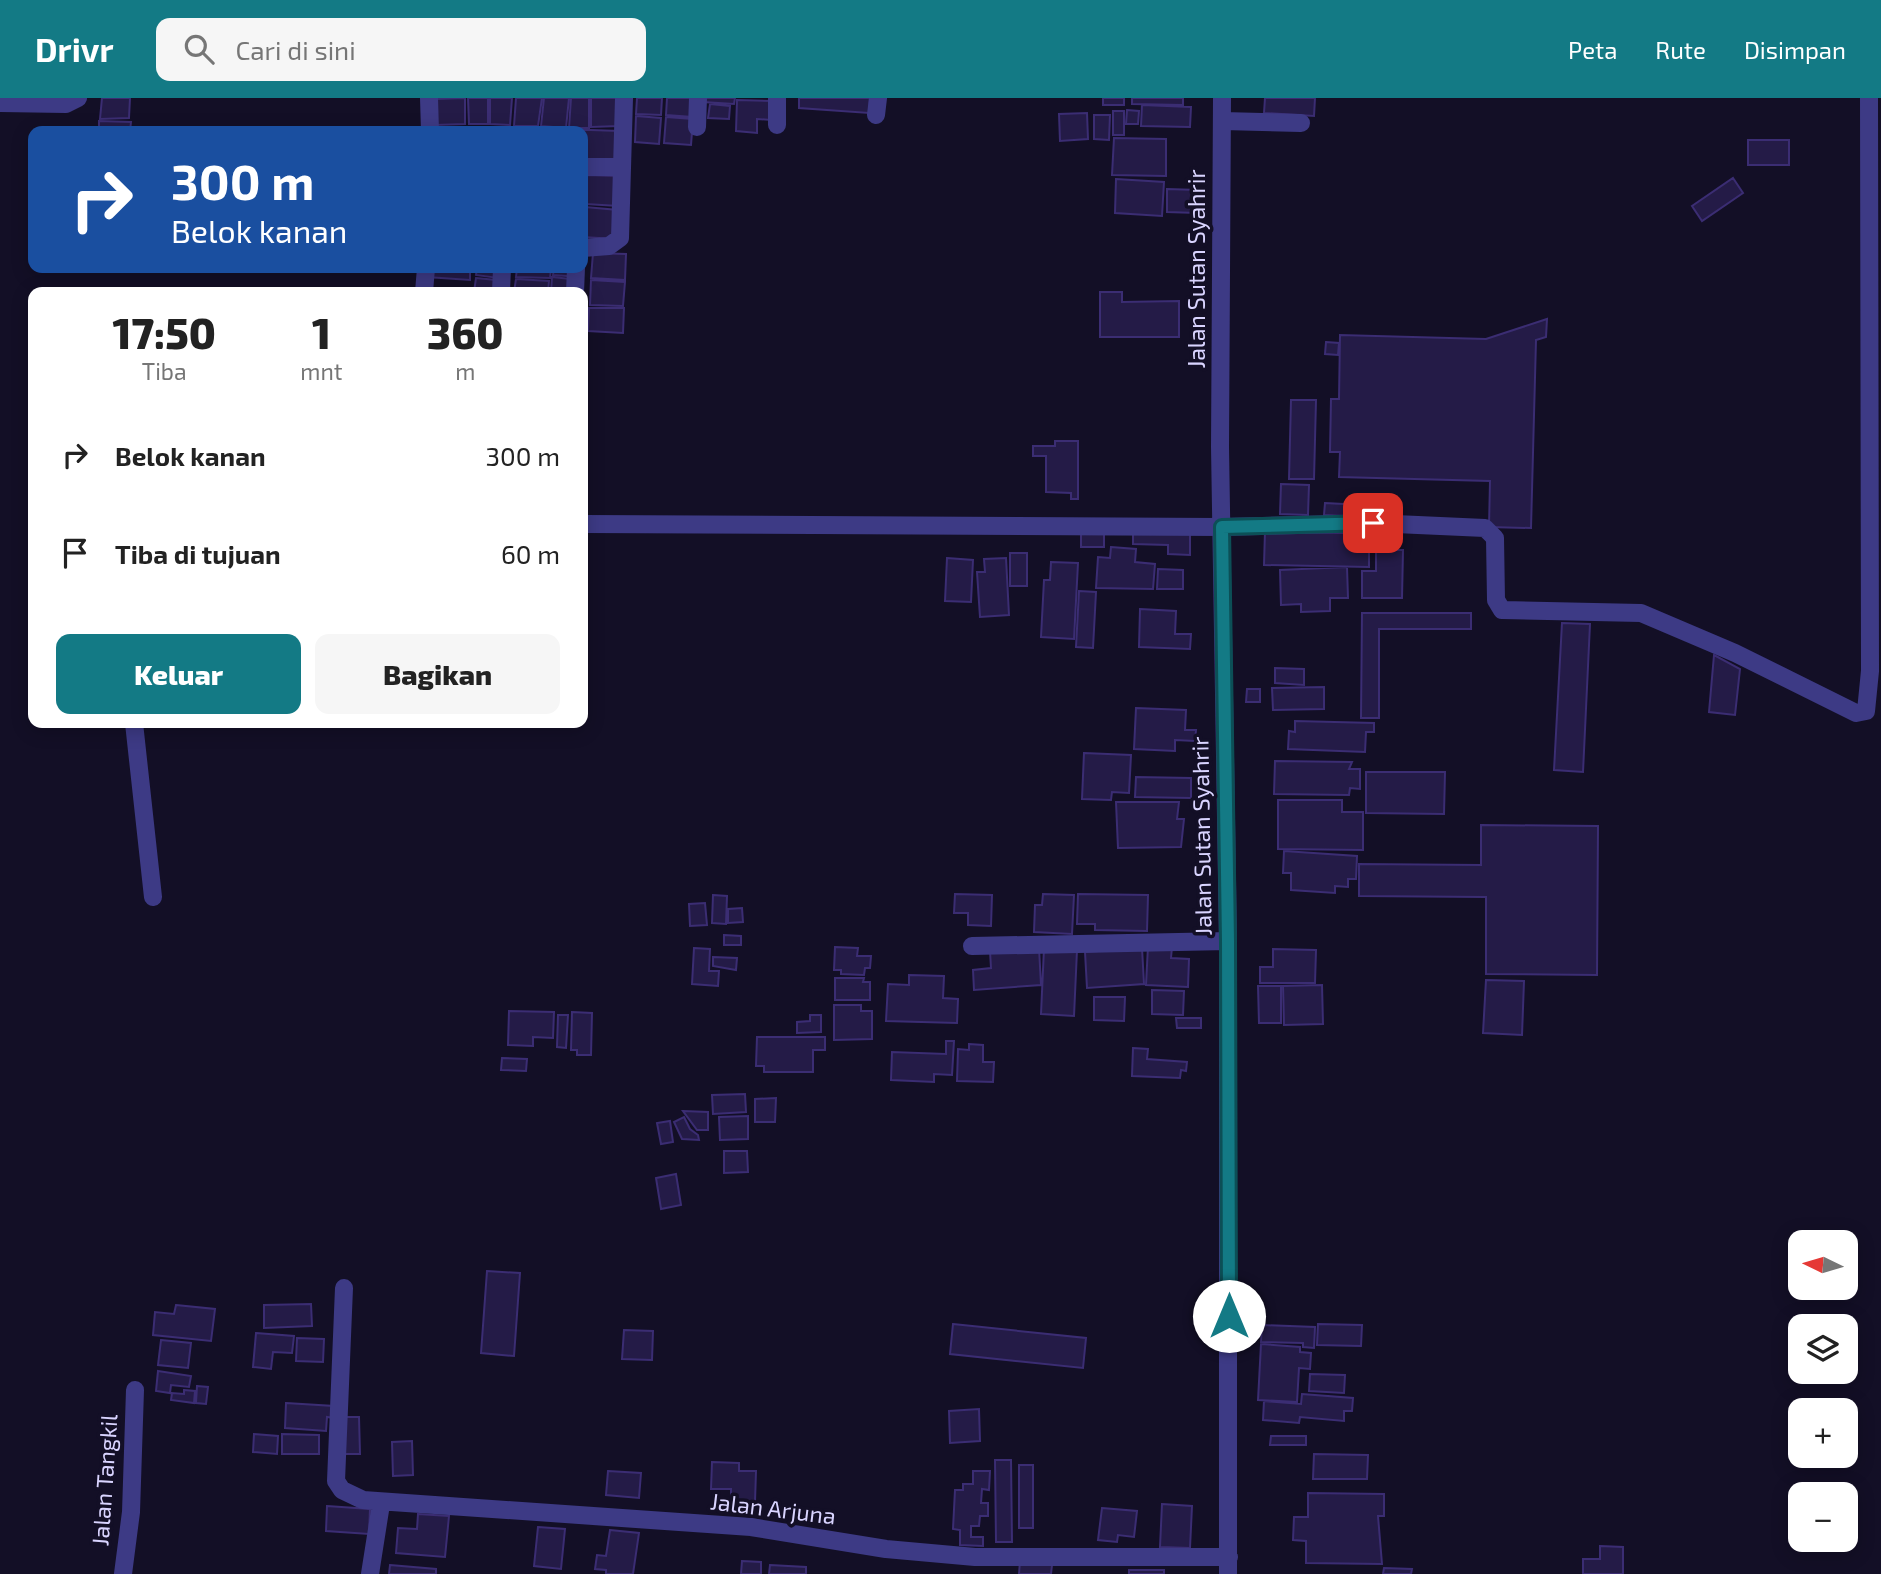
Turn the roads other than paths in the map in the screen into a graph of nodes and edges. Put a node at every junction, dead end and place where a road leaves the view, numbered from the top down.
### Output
1 (78, 98) edge
2 (429, 98) edge
3 (624, 98) edge
4 (698, 98) edge
5 (777, 98) edge
6 (1222, 98) edge
7 (1868, 98) edge
8 (0, 103) edge
9 (1223, 121) junction
10 (1301, 123) dead end
11 (777, 125) dead end
12 (430, 126) edge
13 (697, 127) dead end
14 (588, 167) edge
15 (622, 167) junction
16 (588, 248) edge
17 (588, 524) edge
18 (1222, 527) junction
19 (135, 728) edge
20 (153, 897) dead end
21 (1228, 941) junction
22 (972, 946) dead end
23 (344, 1288) dead end
24 (135, 1390) dead end
25 (381, 1504) junction
26 (1228, 1566) edge
27 (123, 1574) edge
28 (370, 1574) edge

1 - 8 street
2 - 12 street
3 - 15 street
4 - 13 street
5 - 11 street
6 - 9 street, Jalan Sutan Syahrir
7 - 18 street
9 - 10 street
9 - 18 street, Jalan Sutan Syahrir
14 - 15 street
15 - 16 street
17 - 18 street
18 - 21 street, Jalan Sutan Syahrir
19 - 20 street
21 - 22 street
21 - 26 street, Jalan Sutan Syahrir
23 - 25 street, Jalan Arjuna
24 - 27 street, Jalan Tangkil
25 - 26 street, Jalan Arjuna
25 - 28 street

